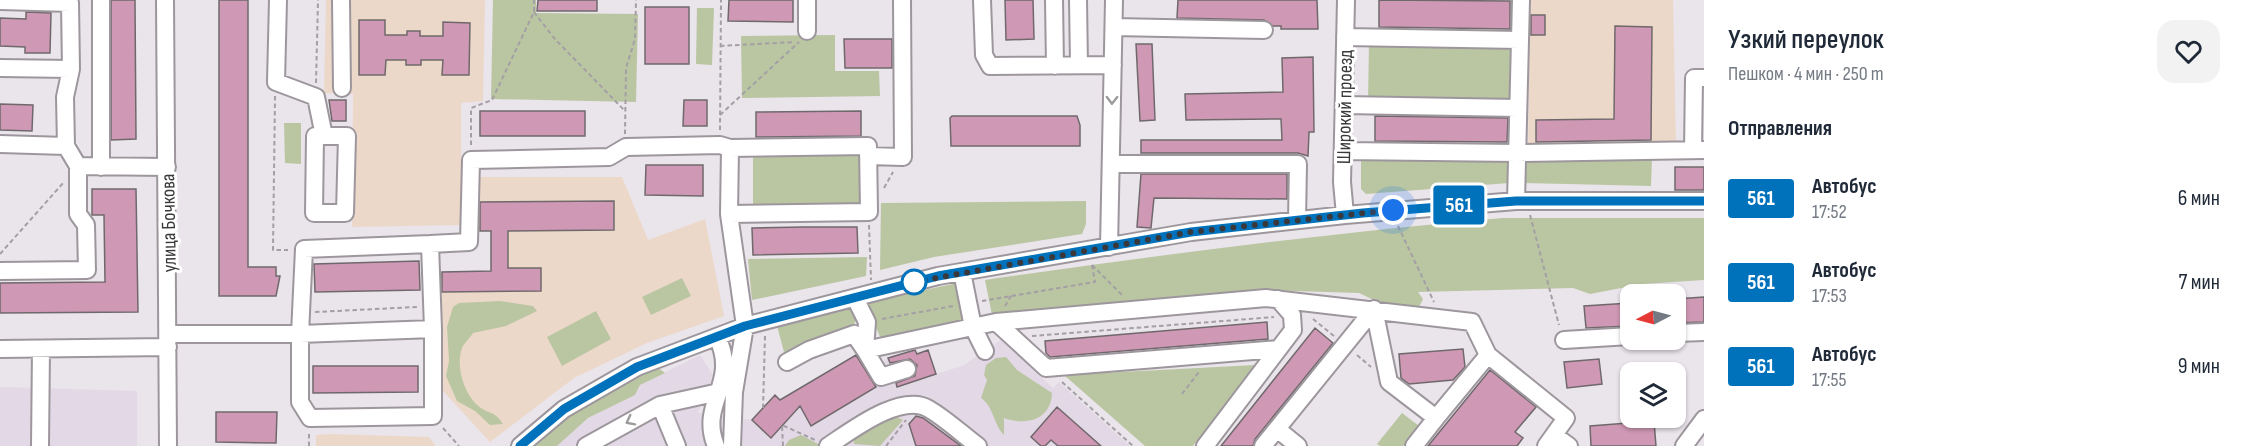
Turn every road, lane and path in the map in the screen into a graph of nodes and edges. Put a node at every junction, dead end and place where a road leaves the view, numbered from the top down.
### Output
1 (102, 0) edge
2 (165, 0) edge
3 (278, 0) edge
4 (341, 0) edge
5 (534, 0) edge
6 (636, 0) edge
7 (721, 0) edge
8 (807, 0) edge
9 (902, 0) edge
10 (982, 0) edge
11 (1054, 0) edge
12 (1078, 0) edge
13 (1114, 0) edge
14 (1346, 0) edge
15 (1521, 0) edge
16 (0, 2) edge
17 (534, 12) junction
18 (1114, 27) junction
19 (1264, 30) dead end
20 (803, 36) junction
21 (1345, 37) junction
22 (1520, 40) junction
23 (720, 46) junction
24 (1113, 64) junction
25 (1079, 65) junction
26 (1054, 66) junction
27 (0, 68) edge
28 (71, 69) junction
29 (1704, 78) edge
30 (276, 82) junction
31 (342, 88) dead end
32 (1344, 105) junction
33 (1518, 108) junction
34 (625, 111) junction
35 (720, 115) junction
36 (324, 136) junction
37 (0, 144) edge
38 (66, 146) junction
39 (725, 146) junction
40 (626, 147) junction
41 (1699, 150) edge
42 (1343, 151) junction
43 (1517, 153) junction
44 (868, 156) junction
45 (903, 157) junction
46 (471, 160) junction
47 (1111, 164) junction
48 (78, 166) junction
49 (101, 166) junction
50 (167, 167) junction
51 (1516, 201) junction
52 (1704, 201) edge
53 (869, 212) junction
54 (1529, 212) dead end
55 (729, 214) junction
56 (1345, 215) junction
57 (1297, 220) junction
58 (1396, 221) dead end
59 (430, 244) junction
60 (1109, 247) junction
61 (304, 249) junction
62 (0, 254) edge
63 (1091, 258) junction
64 (0, 271) edge
65 (962, 272) junction
66 (871, 283) dead end
67 (855, 298) junction
68 (1278, 299) junction
69 (989, 300) dead end
70 (960, 305) dead end
71 (432, 306) junction
72 (1136, 309) junction
73 (1374, 309) junction
74 (301, 313) junction
75 (1292, 315) junction
76 (1442, 318) junction
77 (875, 321) dead end
78 (996, 322) junction
79 (745, 326) junction
80 (973, 327) junction
81 (1138, 328) junction
82 (433, 329) junction
83 (1704, 332) edge
84 (1686, 333) edge
85 (300, 334) junction
86 (765, 336) dead end
87 (717, 337) junction
88 (1620, 337) edge
89 (1013, 338) junction
90 (168, 340) junction
91 (1563, 340) joint
92 (0, 349) edge
93 (41, 349) junction
94 (1278, 349) junction
95 (865, 350) junction
96 (985, 351) dead end
97 (1211, 355) junction
98 (1488, 355) junction
99 (787, 362) dead end
100 (1046, 368) junction
101 (906, 369) dead end
102 (719, 392) junction
103 (1182, 394) dead end
104 (660, 405) junction
105 (918, 405) junction
106 (763, 408) dead end
107 (434, 416) junction
108 (1436, 418) junction
109 (1704, 419) edge
110 (1277, 429) junction
111 (1550, 440) edge
112 (40, 446) edge
113 (168, 446) edge
114 (459, 446) edge
115 (520, 446) edge
116 (586, 446) edge
117 (677, 446) edge
118 (716, 446) edge
119 (732, 446) edge
120 (783, 446) edge
121 (829, 446) edge
122 (886, 446) edge
123 (978, 446) edge
124 (1133, 446) edge
125 (1205, 446) edge
126 (1263, 446) edge
127 (1298, 446) edge
128 (1414, 446) edge
129 (1569, 446) edge
130 (1684, 446) edge

1 - 49 street
2 - 50 street, улица Бочкова
3 - 30 street
4 - 31 street
5 - 17 path
6 - 34 path
7 - 23 path
8 - 20 street
9 - 45 street
10 - 26 street
11 - 26 street
12 - 25 street
13 - 18 street
14 - 21 street, Широкий проезд
15 - 22 street
16 - 28 street
17 - 34 path
17 - 46 path
18 - 19 street
18 - 24 street
20 - 23 path
20 - 35 path
21 - 22 street
21 - 32 street, Широкий проезд
22 - 33 street
23 - 35 path
24 - 25 street
24 -> 47 street
25 - 26 street
27 - 28 street
28 - 38 street
29 - 41 street
30 - 36 street
30 - 61 path
32 - 33 street
32 - 42 street, Широкий проезд
33 - 43 street
34 - 40 path
35 - 39 path
36 - 36 street
37 - 38 street
38 - 48 street
39 - 40 street
39 - 44 street
39 - 55 street
40 - 46 street
41 - 43 street
42 - 43 street
42 - 56 street, Широкий проезд
43 - 51 street
44 - 45 street
44 - 53 street
45 - 53 path
46 - 59 street
47 - 57 street
47 - 60 street
48 - 49 street
48 - 62 path
48 - 64 street
49 - 50 street
50 - 90 street, улица Бочкова
51 - 52 street
51 - 56 street
53 - 55 street
53 - 66 path
54 - 91 path
55 - 79 street
56 - 57 street
57 - 60 street
58 - 76 path
59 - 61 street
59 - 71 street
60 - 63 street
61 - 74 street
63 - 65 street
63 - 69 path
63 - 72 path
65 - 67 street
65 - 80 street
67 - 79 street
67 - 95 street
68 - 72 street
68 - 73 street
68 - 75 street
70 - 77 path
71 - 74 path
71 - 82 street
72 - 78 street
72 - 81 path
73 - 76 street
73 - 108 street
73 - 110 street
74 - 85 street
75 - 81 path
75 - 94 street
76 - 98 street
78 - 80 street
78 - 89 street
79 - 87 street
79 - 119 street
80 - 95 street
80 - 96 street
81 - 89 path
82 - 85 street
82 - 107 street
83 - 84 street
85 - 90 street
85 - 107 street
86 - 106 path
87 - 102 street
87 - 115 street
88 - 91 street
89 - 100 street
90 - 93 street
90 - 113 street, улица Бочкова
92 - 93 street
93 - 112 street
94 - 97 street
94 - 125 street
95 - 99 street
95 - 101 street
97 - 100 street
97 - 103 path
98 - 108 street
98 - 111 street
100 - 124 path
102 - 104 street
102 - 118 street
104 -> 116 street
104 - 117 street
105 - 121 street
105 - 122 path
105 - 123 street
107 - 114 path
108 - 128 street
109 - 130 street
110 - 126 street
110 - 127 street
111 - 129 street
120 - 121 path

